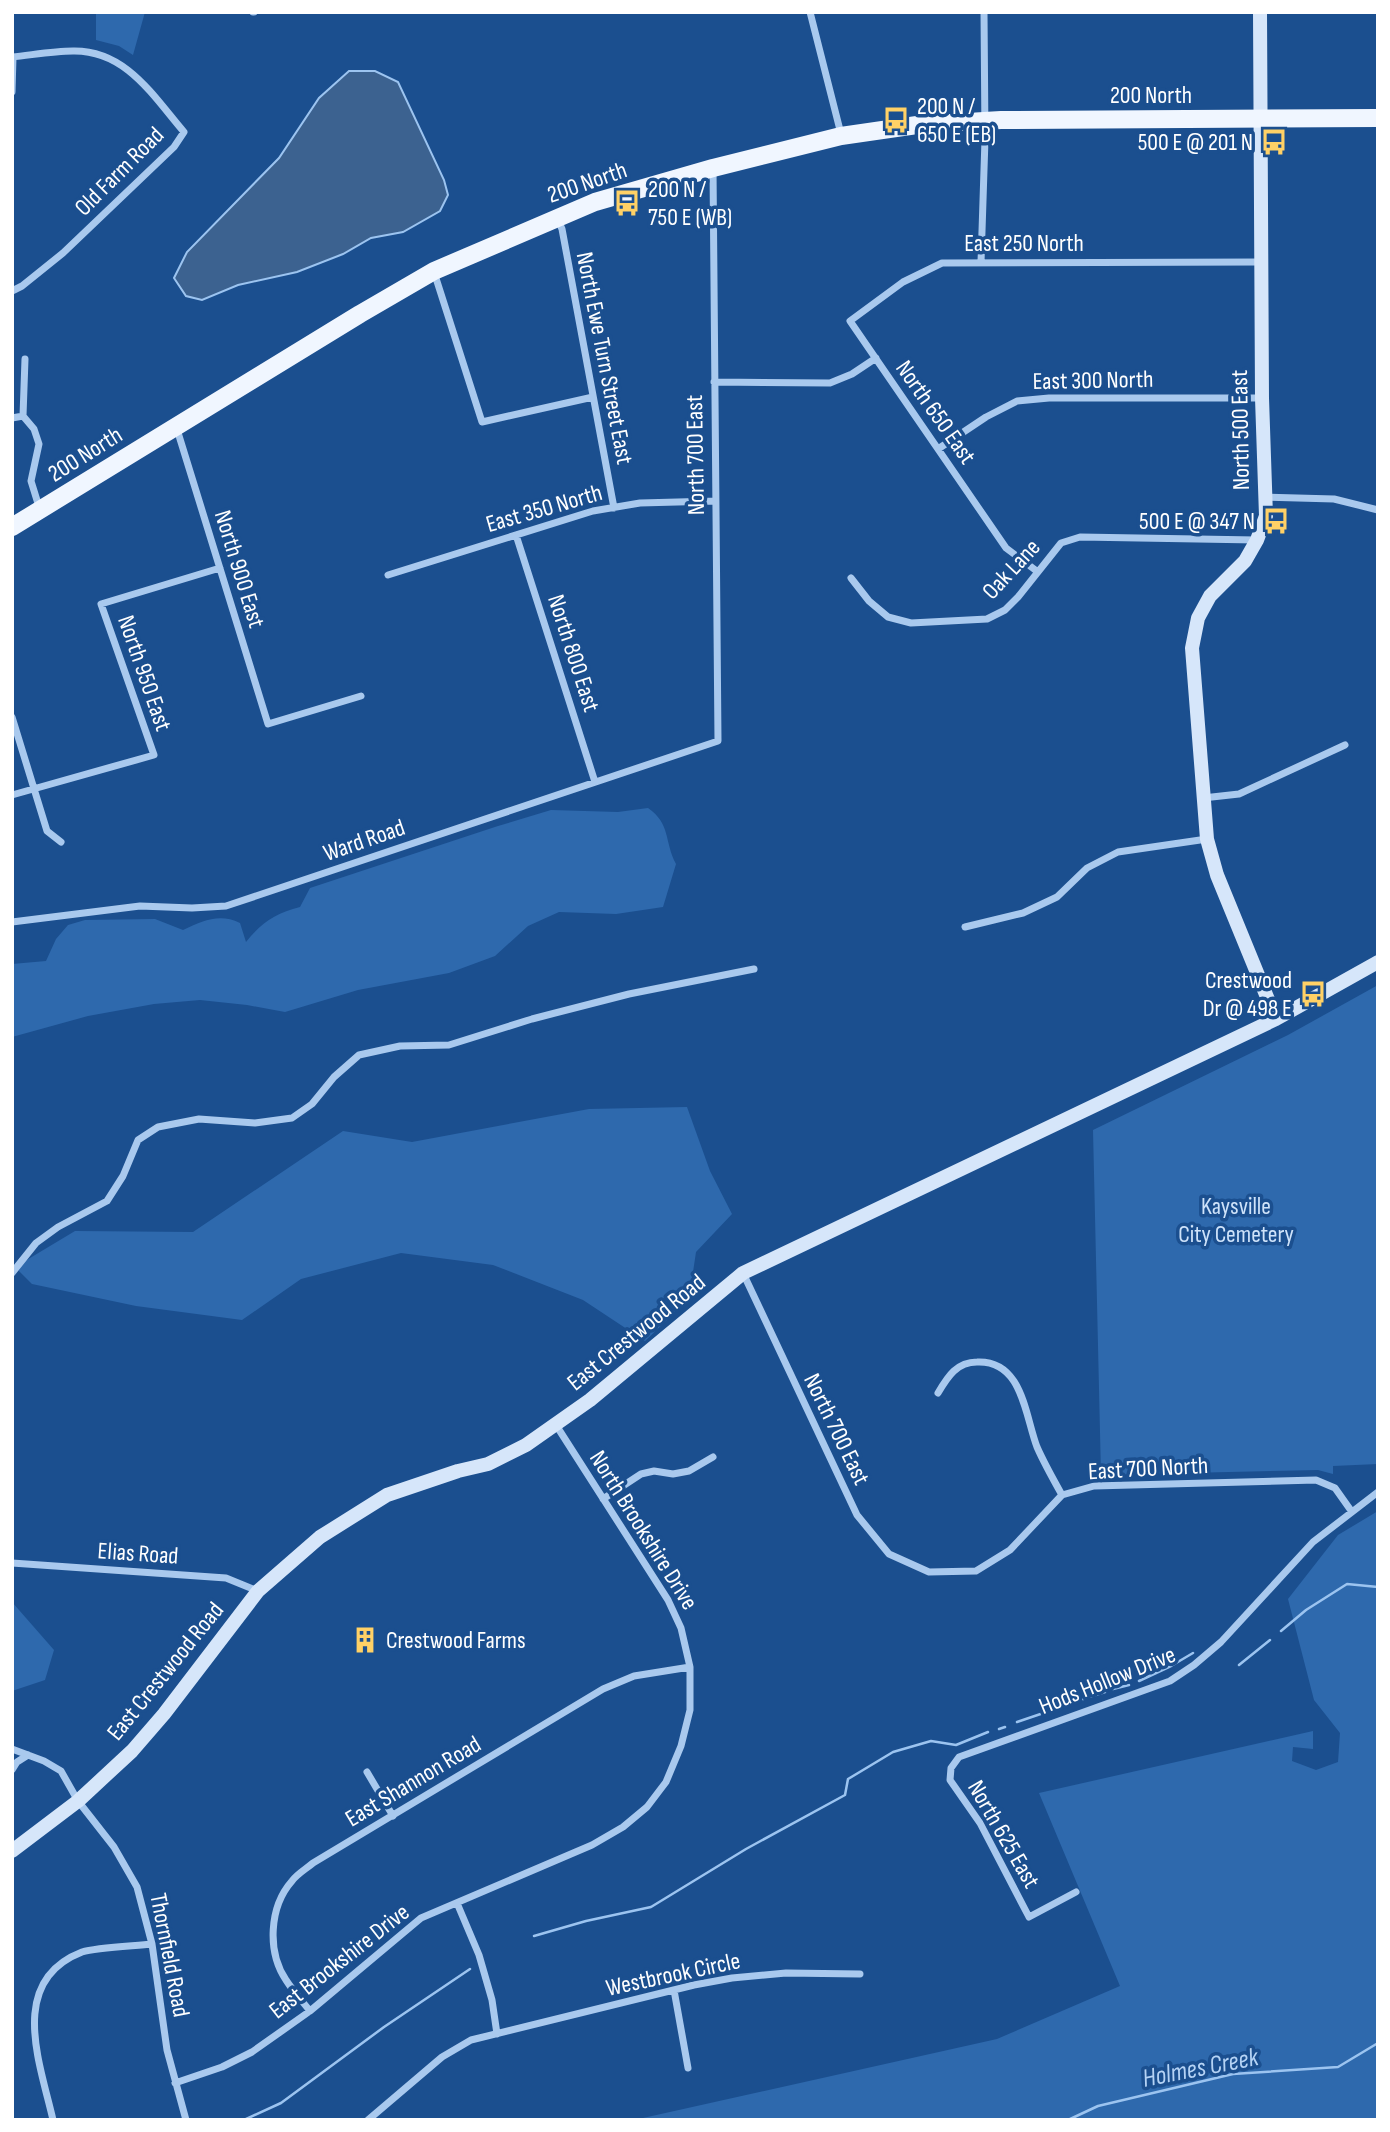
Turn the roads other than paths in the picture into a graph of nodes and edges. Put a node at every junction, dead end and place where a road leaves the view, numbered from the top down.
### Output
1 (810, 12) edge
2 (984, 12) edge
3 (1260, 12) edge
4 (12, 57) edge
5 (12, 92) edge
6 (1378, 118) edge
7 (1260, 120) junction
8 (985, 121) junction
9 (841, 136) junction
10 (713, 168) junction
11 (557, 217) junction
12 (981, 262) junction
13 (1260, 262) junction
14 (434, 271) junction
15 (12, 291) edge
16 (876, 358) junction
17 (25, 359) dead end
18 (714, 382) junction
19 (593, 397) junction
20 (1262, 398) junction
21 (23, 416) junction
22 (12, 418) edge
23 (176, 426) junction
24 (938, 449) junction
25 (1265, 498) junction
26 (715, 501) junction
27 (614, 508) junction
28 (40, 510) junction
29 (1378, 510) edge
30 (12, 527) edge
31 (516, 536) junction
32 (1257, 540) junction
33 (220, 568) junction
34 (1038, 572) junction
35 (388, 575) dead end
36 (851, 578) dead end
37 (361, 696) dead end
38 (12, 717) edge
39 (718, 741) joint
40 (1345, 744) dead end
41 (595, 782) junction
42 (34, 789) junction
43 (12, 795) edge
44 (1202, 798) junction
45 (1207, 839) junction
46 (61, 842) dead end
47 (12, 922) edge
48 (965, 927) dead end
49 (1378, 962) edge
50 (754, 969) dead end
51 (1276, 1019) junction
52 (12, 1273) edge
53 (743, 1273) junction
54 (938, 1393) dead end
55 (556, 1425) junction
56 (713, 1457) dead end
57 (1378, 1492) edge
58 (1062, 1495) junction
59 (603, 1499) junction
60 (1352, 1512) junction
61 (12, 1563) edge
62 (929, 1572) joint
63 (258, 1591) junction
64 (690, 1667) junction
65 (12, 1749) edge
66 (28, 1755) junction
67 (951, 1768) joint
68 (12, 1770) edge
69 (367, 1772) dead end
70 (666, 1782) joint
71 (78, 1801) junction
72 (393, 1816) junction
73 (12, 1851) edge
74 (1076, 1892) dead end
75 (457, 1903) junction
76 (152, 1944) junction
77 (860, 1975) dead end
78 (674, 1990) junction
79 (310, 2011) junction
80 (497, 2034) junction
81 (688, 2068) dead end
82 (175, 2083) junction
83 (52, 2120) edge
84 (186, 2120) edge
85 (368, 2120) edge

1 - 9 street
2 - 8 street
3 - 7 street, North 500 East
4 - 5 street
4 - 15 street, Old Farm Road
6 - 7 main road, 200 North
7 - 8 main road, 200 North
7 - 13 street, North 500 East
8 - 9 main road, 200 North
8 - 12 street
9 - 10 main road, 200 North
10 - 11 main road, 200 North
10 - 18 street, North 700 East
11 - 14 main road, 200 North
11 - 19 street, North Ewe Turn Street East
12 - 13 street, East 250 North
12 - 16 street, East 250 North
13 - 20 street, North 500 East
14 - 19 street
14 - 23 main road, 200 North
16 - 18 street, North 650 East
16 - 24 street, North 650 East
17 - 21 street
18 - 26 street, North 700 East
19 - 27 street, North Ewe Turn Street East
20 - 24 street, East 300 North
20 - 25 street, North 500 East
21 - 22 street
21 - 28 street
23 - 28 main road, 200 North
23 - 33 street, North 900 East
24 - 34 street, North 650 East
25 - 29 street
25 - 32 street, North 500 East
26 - 27 street, East 350 North
26 - 39 street, North 700 East
27 - 31 street, East 350 North
28 - 30 main road, 200 North
31 - 35 street, East 350 North
31 - 41 street, North 800 East
32 - 34 street, Oak Lane
32 - 44 street, North 500 East
33 - 37 street, North 900 East
33 - 42 street, North 950 East
34 - 36 street, Oak Lane
38 - 42 street
39 - 41 street, Ward Road
40 - 44 street
41 - 47 street, Ward Road
42 - 43 street
42 - 46 street
44 - 45 street, North 500 East
45 - 48 street
45 - 51 street, North 500 East
49 - 51 street, East Crestwood Road
50 - 52 street
51 - 53 street, East Crestwood Road
53 - 55 street, East Crestwood Road
53 - 62 street, North 700 East
54 - 58 street
55 - 59 street, North Brookshire Drive
55 - 63 street, East Crestwood Road
56 - 59 street
57 - 60 street
58 - 60 street, East 700 North
58 - 62 street, East 700 North
59 - 64 street, North Brookshire Drive
60 - 67 street, Hods Hollow Drive
61 - 63 street, Elias Road
63 - 71 street, East Crestwood Road
64 - 70 street, North Brookshire Drive
64 - 72 street, East Shannon Road
65 - 66 street, Thornfield Road
66 - 68 street
66 - 71 street, Thornfield Road
67 - 74 street, North 625 East
69 - 72 street
70 - 75 street, East Brookshire Drive
71 - 73 street, East Crestwood Road
71 - 76 street, Thornfield Road
72 - 79 street, East Shannon Road
75 - 79 street, East Brookshire Drive
75 - 80 street
76 - 82 street, Thornfield Road
76 - 83 street
77 - 78 street, Westbrook Circle
78 - 80 street, Westbrook Circle
78 - 81 street
79 - 82 street, East Brookshire Drive
80 - 85 street, Westbrook Circle
82 - 84 street, Thornfield Road

